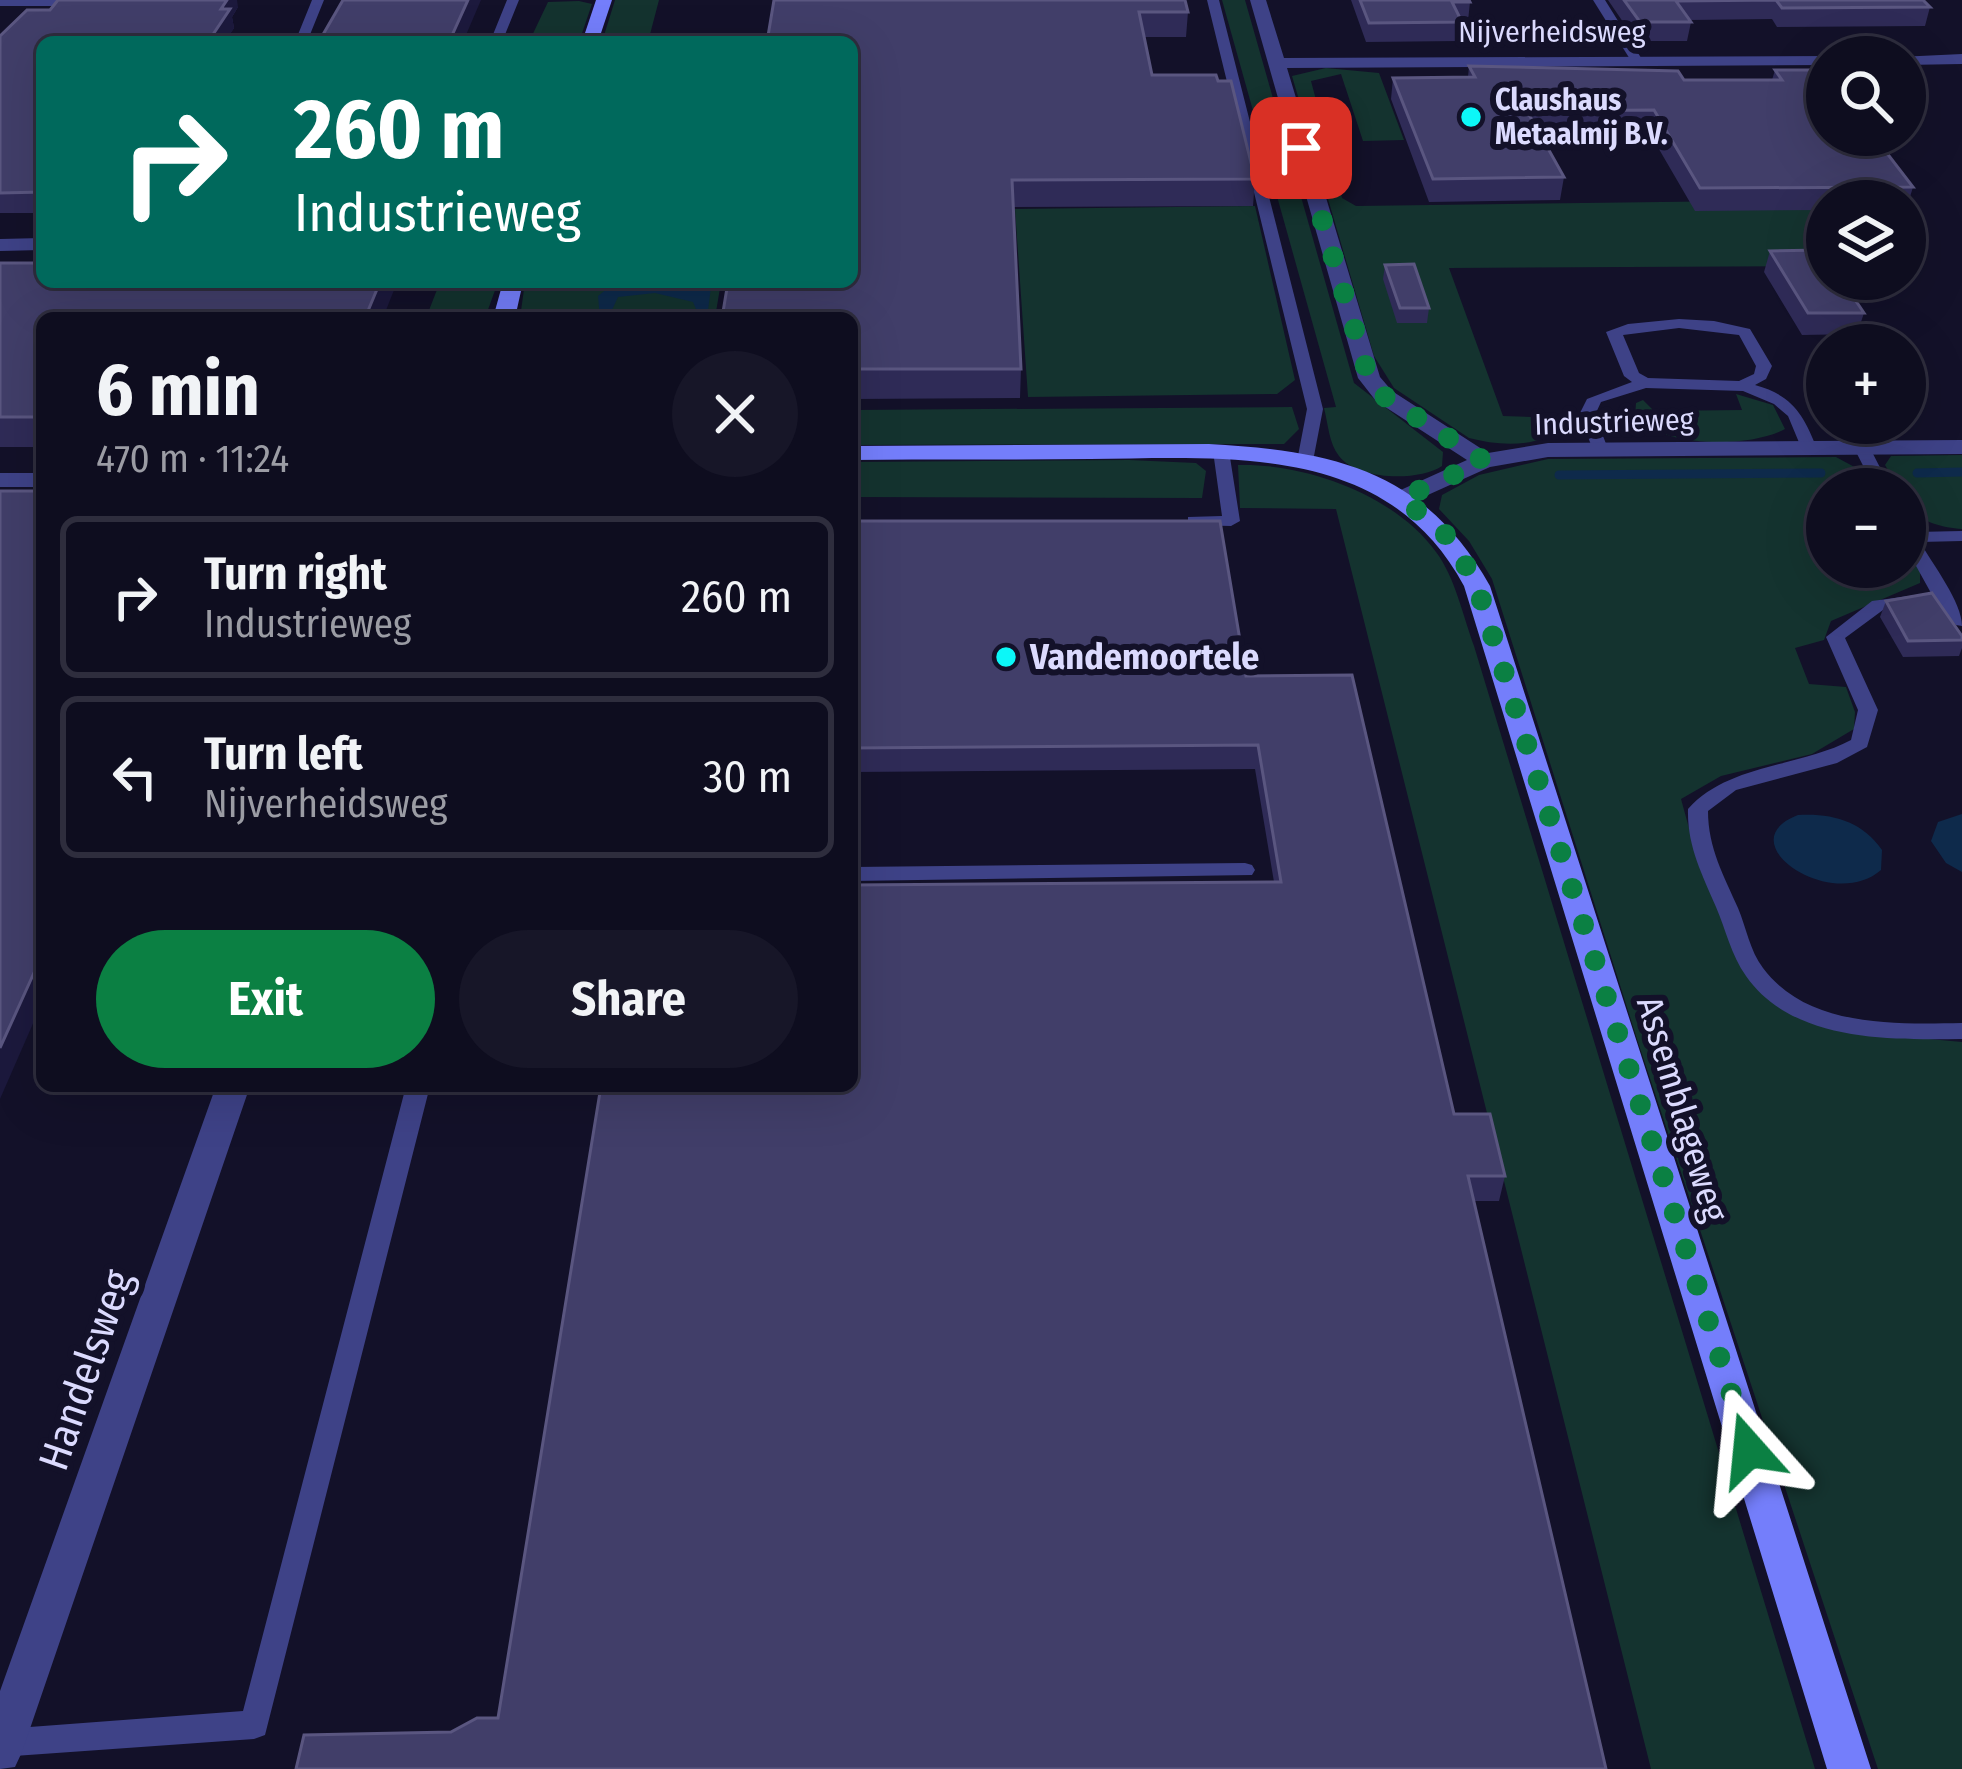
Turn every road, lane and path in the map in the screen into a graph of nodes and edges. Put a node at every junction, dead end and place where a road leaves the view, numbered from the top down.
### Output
1 (318, 0) edge
2 (513, 0) edge
3 (604, 0) edge
4 (1213, 0) edge
5 (1258, 0) edge
6 (1599, 0) edge
7 (93, 2) edge
8 (0, 3) edge
9 (303, 36) edge
10 (498, 36) edge
11 (592, 36) edge
12 (1926, 59) edge
13 (1962, 59) edge
14 (1806, 60) edge
15 (1637, 61) junction
16 (1278, 63) junction
17 (36, 244) edge
18 (0, 245) edge
19 (1645, 383) junction
20 (1742, 386) junction
21 (1962, 447) edge
22 (1809, 448) junction
23 (1862, 448) junction
24 (1600, 449) junction
25 (1221, 451) junction
26 (858, 453) edge
27 (1304, 461) junction
28 (1484, 461) junction
29 (1872, 468) edge
30 (0, 480) edge
31 (36, 480) edge
32 (1402, 498) junction
33 (1183, 521) edge
34 (1926, 534) edge
35 (1962, 536) edge
36 (1926, 568) edge
37 (1942, 597) junction
38 (1962, 621) edge
39 (1245, 870) dead end
40 (858, 874) edge
41 (1962, 1031) edge
42 (231, 1092) edge
43 (416, 1092) edge
44 (2, 1748) edge
45 (1849, 1769) edge

1 - 9 lane
2 - 10 lane
3 - 11 street
4 - 27 lane
5 - 16 street
6 - 15 lane
7 - 8 lane
12 - 13 street
14 - 15 street, Nijverheidsweg
15 - 16 street, Nijverheidsweg
16 - 28 street
17 - 18 street
19 - 20 lane
19 - 20 lane
19 - 24 lane
20 - 22 lane
21 - 23 street, Industrieweg
22 - 23 street, Industrieweg
22 - 24 street, Industrieweg
23 - 29 lane
24 - 28 street, Industrieweg
25 - 26 street
25 - 27 street
25 - 33 lane
27 - 32 street
28 - 32 street, Industrieweg
30 - 31 street
32 - 45 street, Assemblageweg
34 - 35 lane
36 - 37 lane
37 - 38 lane
37 - 41 lane
39 - 40 lane
42 - 44 street, Handelsweg
43 - 44 lane

